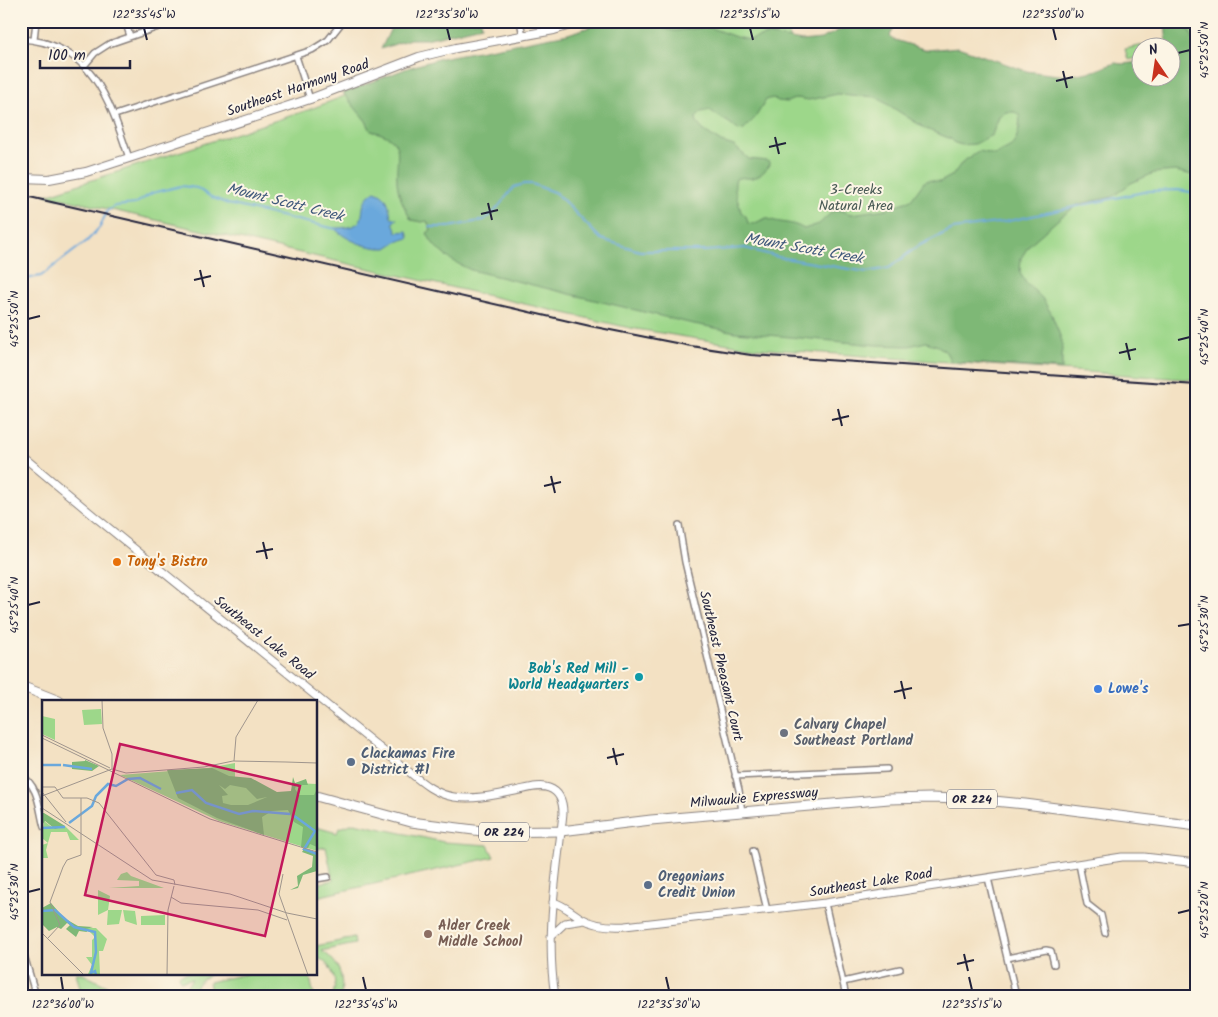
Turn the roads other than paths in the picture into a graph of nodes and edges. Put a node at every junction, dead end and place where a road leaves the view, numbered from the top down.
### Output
1 (36, 21) edge
2 (125, 21) edge
3 (176, 21) edge
4 (343, 21) edge
5 (520, 21) edge
6 (583, 21) edge
7 (130, 36) junction
8 (523, 36) junction
9 (21, 39) edge
10 (34, 40) junction
11 (296, 56) junction
12 (84, 66) junction
13 (310, 99) junction
14 (115, 115) junction
15 (129, 158) junction
16 (21, 178) edge
17 (21, 455) edge
18 (678, 525) dead end
19 (21, 686) edge
20 (56, 700) edge
21 (887, 769) dead end
22 (21, 775) edge
23 (735, 776) junction
24 (318, 797) edge
25 (742, 812) junction
26 (42, 818) edge
27 (1197, 826) edge
28 (561, 831) junction
29 (753, 850) dead end
30 (1197, 863) edge
31 (1079, 864) junction
32 (328, 877) dead end
33 (988, 878) junction
34 (318, 879) edge
35 (553, 902) junction
36 (825, 903) junction
37 (767, 910) junction
38 (585, 920) junction
39 (1104, 933) dead end
40 (551, 936) junction
41 (21, 945) edge
42 (1008, 958) junction
43 (1054, 964) dead end
44 (900, 970) dead end
45 (843, 982) junction
46 (36, 996) edge
47 (555, 996) edge
48 (846, 996) edge
49 (1016, 996) edge

1 - 10 street
2 - 7 street
3 - 7 street
4 - 11 street
5 - 8 street
6 - 8 main road, Southeast Harmony Road
7 - 12 street
8 - 13 main road, Southeast Harmony Road
9 - 10 street
10 - 12 street
11 - 13 street
11 - 14 street
12 - 14 street
13 - 15 main road, Southeast Harmony Road
14 - 15 street
15 - 16 main road, Southeast Harmony Road
17 - 28 street, Southeast Lake Road
18 - 23 street, Southeast Pheasant Court
19 - 20 highway
21 - 23 street
22 - 26 street
23 - 25 street, Southeast Pheasant Court
24 - 28 highway, Milwaukie Expressway / OR 224
25 - 27 highway, Milwaukie Expressway / OR 224
25 - 28 highway, Milwaukie Expressway / OR 224
28 - 35 street
29 - 37 street
30 - 31 street, Southeast Lake Road
31 - 33 street, Southeast Lake Road
31 - 39 street
32 - 34 street
33 - 36 street, Southeast Lake Road
33 - 42 street
35 - 38 street, Southeast Lake Road
35 - 40 street
36 - 37 street, Southeast Lake Road
36 - 45 street
37 - 38 street, Southeast Lake Road
38 - 40 street
40 - 47 street
41 - 46 street
42 - 43 street
42 - 49 street
44 - 45 street
45 - 48 street

